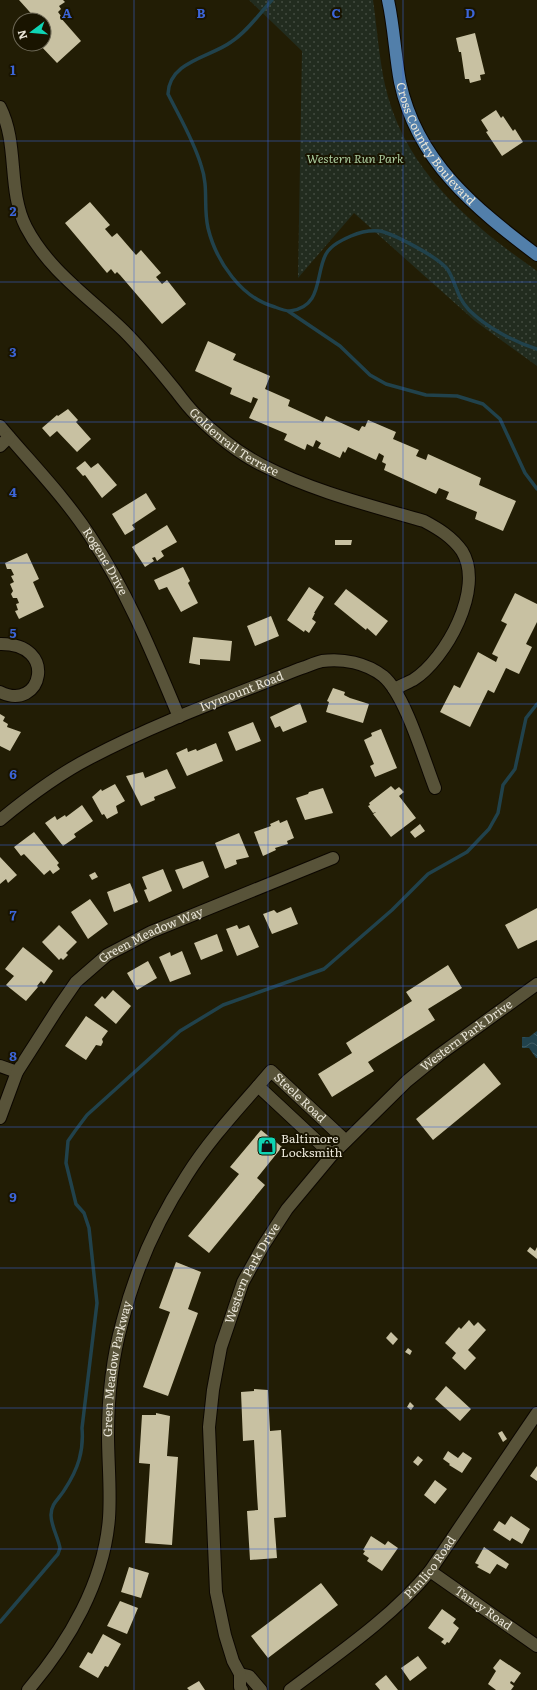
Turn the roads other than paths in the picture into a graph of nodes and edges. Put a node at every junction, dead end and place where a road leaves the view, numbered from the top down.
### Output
1 (388, 0) edge
2 (0, 107) edge
3 (537, 255) edge
4 (0, 426) edge
5 (10, 438) junction
6 (0, 446) edge
7 (0, 644) edge
8 (394, 689) junction
9 (0, 692) edge
10 (179, 718) junction
11 (436, 788) dead end
12 (0, 820) edge
13 (333, 858) dead end
14 (537, 984) edge
15 (0, 1066) edge
16 (271, 1071) joint
17 (17, 1072) junction
18 (258, 1086) junction
19 (0, 1118) edge
20 (346, 1141) junction
21 (332, 1155) junction
22 (537, 1413) edge
23 (430, 1570) junction
24 (537, 1646) edge
25 (240, 1674) junction
26 (28, 1690) edge
27 (242, 1690) edge
28 (261, 1690) edge
29 (290, 1690) edge

1 - 3 main road, Cross Country Boulevard
2 - 8 street, Goldenrail Terrace
4 - 5 street, Rogene Drive
5 - 6 street
5 - 10 street, Rogene Drive
7 - 9 street
8 - 10 street, Ivymount Road
8 - 11 street, Ivymount Road
10 - 12 street, Ivymount Road
13 - 17 street, Green Meadow Way
14 - 20 street, Western Park Drive
15 - 17 street
16 - 18 street, Green Meadow Parkway
16 - 20 street, Steele Road
17 - 19 street
18 - 21 street, Steele Road
18 - 26 street, Green Meadow Parkway
20 - 21 street, Western Park Drive
21 - 25 street, Western Park Drive
22 - 23 street, Pimlico Road
23 - 24 street, Taney Road
23 - 29 street, Pimlico Road
25 - 27 street, Western Park Drive
25 - 28 street

